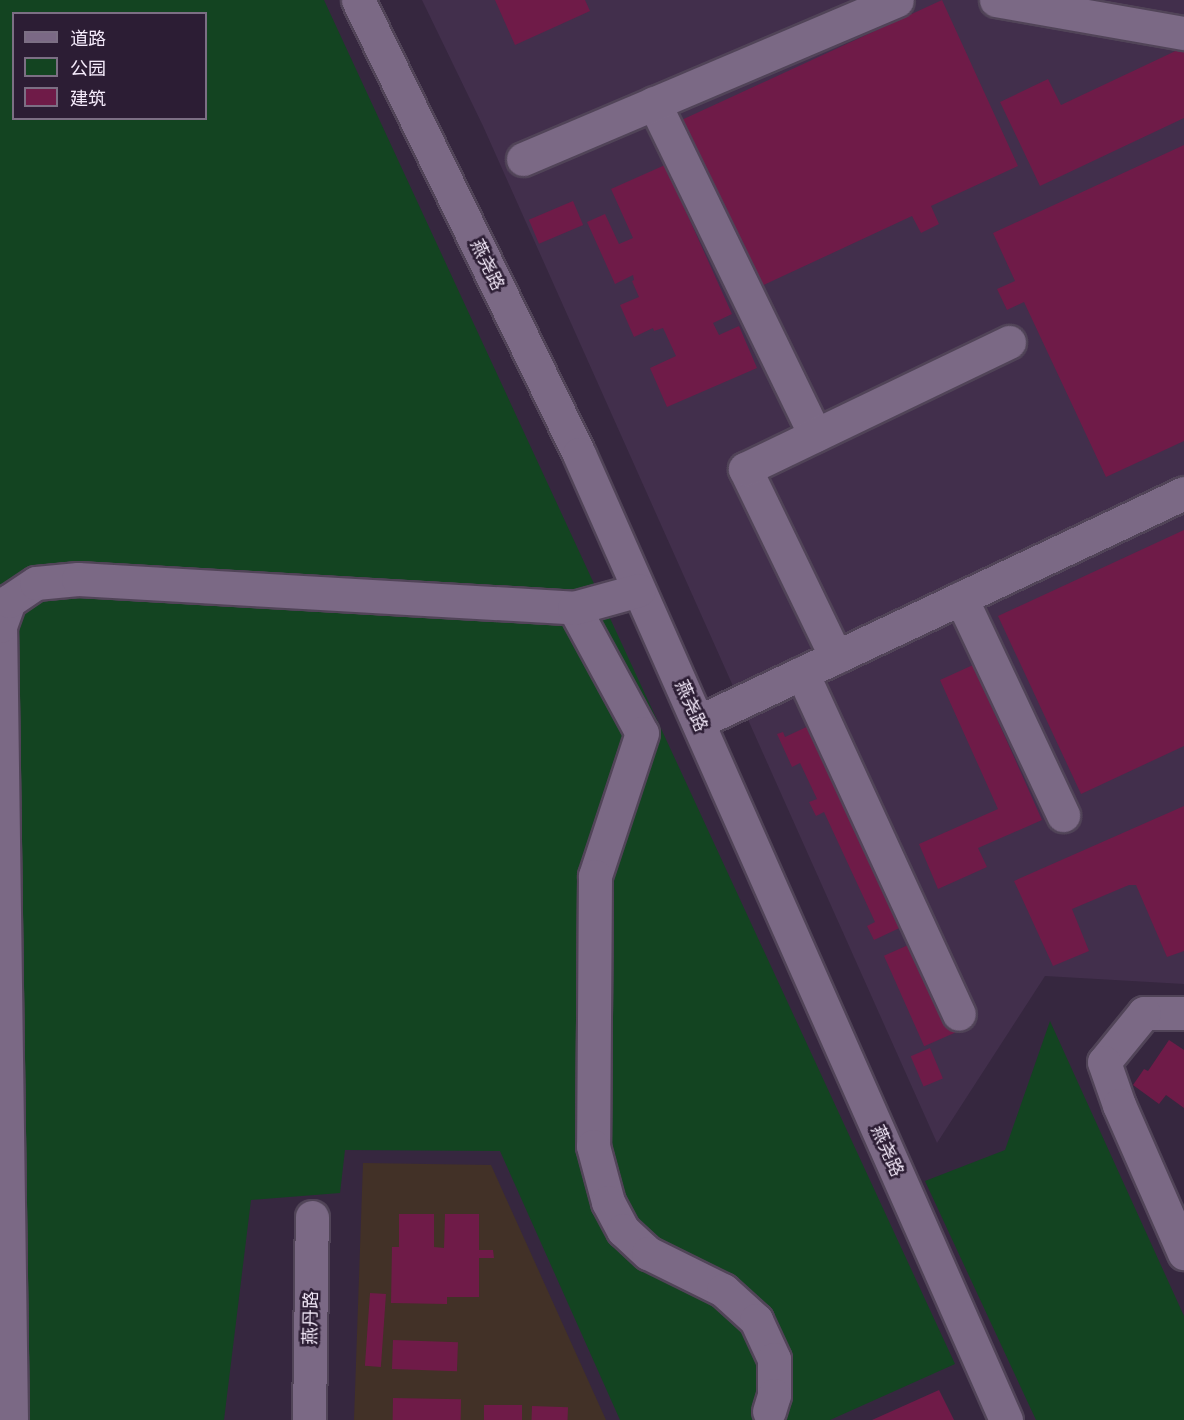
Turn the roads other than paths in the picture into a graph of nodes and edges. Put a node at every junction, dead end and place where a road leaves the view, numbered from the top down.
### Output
1 (358, 0) edge
2 (897, 0) edge
3 (996, 0) edge
4 (1184, 33) edge
5 (654, 103) junction
6 (523, 159) dead end
7 (1009, 342) dead end
8 (815, 435) junction
9 (1184, 493) edge
10 (639, 590) junction
11 (961, 598) junction
12 (574, 608) junction
13 (836, 657) junction
14 (802, 673) junction
15 (698, 722) junction
16 (1063, 815) dead end
17 (959, 1014) dead end
18 (1179, 1016) edge
19 (312, 1217) dead end
20 (1184, 1253) edge
21 (769, 1412) dead end
22 (11, 1420) edge
23 (309, 1420) edge
24 (1006, 1420) edge

1 - 10 street, 燕尧路
2 - 5 street
3 - 4 street
5 - 6 street
5 - 8 street
7 - 8 street
8 - 13 street
9 - 11 street
10 - 12 street
10 - 15 street, 燕尧路
11 - 13 street
11 - 16 street
12 - 21 street
12 - 22 street
13 - 14 street
14 - 15 street
14 - 17 street
15 - 24 street, 燕尧路
18 - 20 street
19 - 23 street, 燕丹路

